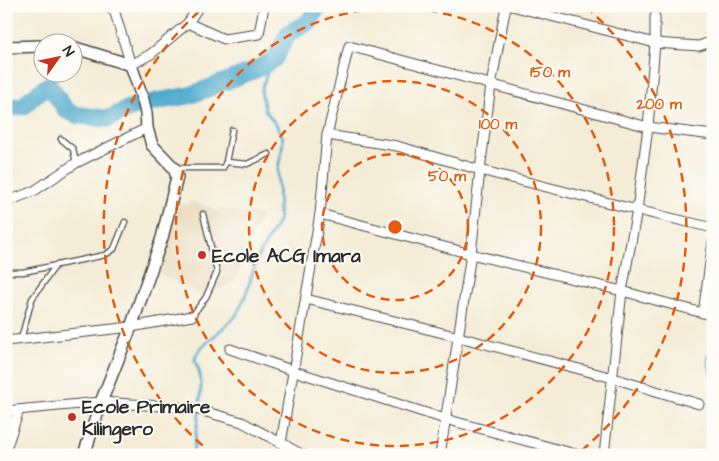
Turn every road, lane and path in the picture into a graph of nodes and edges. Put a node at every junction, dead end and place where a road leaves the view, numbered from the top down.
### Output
1 (199, 6) edge
2 (264, 6) edge
3 (506, 6) edge
4 (512, 6) edge
5 (112, 8) edge
6 (655, 18) dead end
7 (188, 23) junction
8 (710, 42) edge
9 (655, 43) junction
10 (32, 46) edge
11 (6, 47) edge
12 (82, 50) edge
13 (131, 65) junction
14 (491, 85) junction
15 (648, 127) junction
16 (147, 128) junction
17 (232, 130) dead end
18 (713, 135) edge
19 (327, 136) junction
20 (61, 139) dead end
21 (269, 154) dead end
22 (226, 162) junction
23 (76, 163) junction
24 (174, 168) junction
25 (480, 170) junction
26 (6, 202) edge
27 (637, 210) junction
28 (203, 214) dead end
29 (320, 214) junction
30 (124, 222) dead end
31 (713, 228) edge
32 (713, 242) edge
33 (471, 254) junction
34 (56, 265) junction
35 (6, 272) edge
36 (622, 291) junction
37 (306, 299) junction
38 (703, 313) junction
39 (713, 314) edge
40 (192, 316) joint
41 (131, 326) junction
42 (459, 337) junction
43 (21, 340) junction
44 (6, 342) edge
45 (230, 349) dead end
46 (294, 371) junction
47 (613, 378) junction
48 (101, 402) junction
49 (698, 404) dead end
50 (19, 410) junction
51 (6, 411) edge
52 (445, 419) junction
53 (284, 444) junction
54 (6, 450) edge
55 (84, 455) edge
56 (282, 455) edge
57 (303, 455) edge
58 (440, 455) edge
59 (579, 455) edge
60 (604, 455) edge

1 - 7 street
2 - 7 street
3 - 14 street
4 - 9 street
5 - 13 street
6 - 9 street
7 - 13 street
8 - 9 street
9 - 15 street
10 - 11 street
12 - 13 street
13 - 16 street
14 - 15 street
14 - 19 street
14 - 25 street
15 - 18 street
15 - 27 street
16 - 23 street
16 - 24 street
17 - 22 lane
19 - 25 street
19 - 29 street
20 - 23 lane
21 - 22 lane
22 - 24 lane
23 - 26 street
24 - 41 street
25 - 27 street
25 - 33 street
27 - 31 street
27 - 36 street
28 - 40 lane
29 - 33 street
29 - 37 street
30 - 34 lane
32 - 38 street
33 - 36 street
33 - 42 street
34 - 35 lane
34 - 43 lane
36 - 38 street
36 - 47 street
37 - 42 street
37 - 46 street
38 - 39 street
40 - 41 street
41 - 43 street
41 - 48 street
42 - 47 street
42 - 52 street
43 - 44 street
45 - 46 street
46 - 52 street
46 - 53 street
47 - 49 street
47 - 60 street
48 - 50 street
48 - 53 street
48 - 55 street
50 - 51 street
50 - 54 street
52 - 58 street
52 - 59 street
53 - 56 street
53 - 57 street

